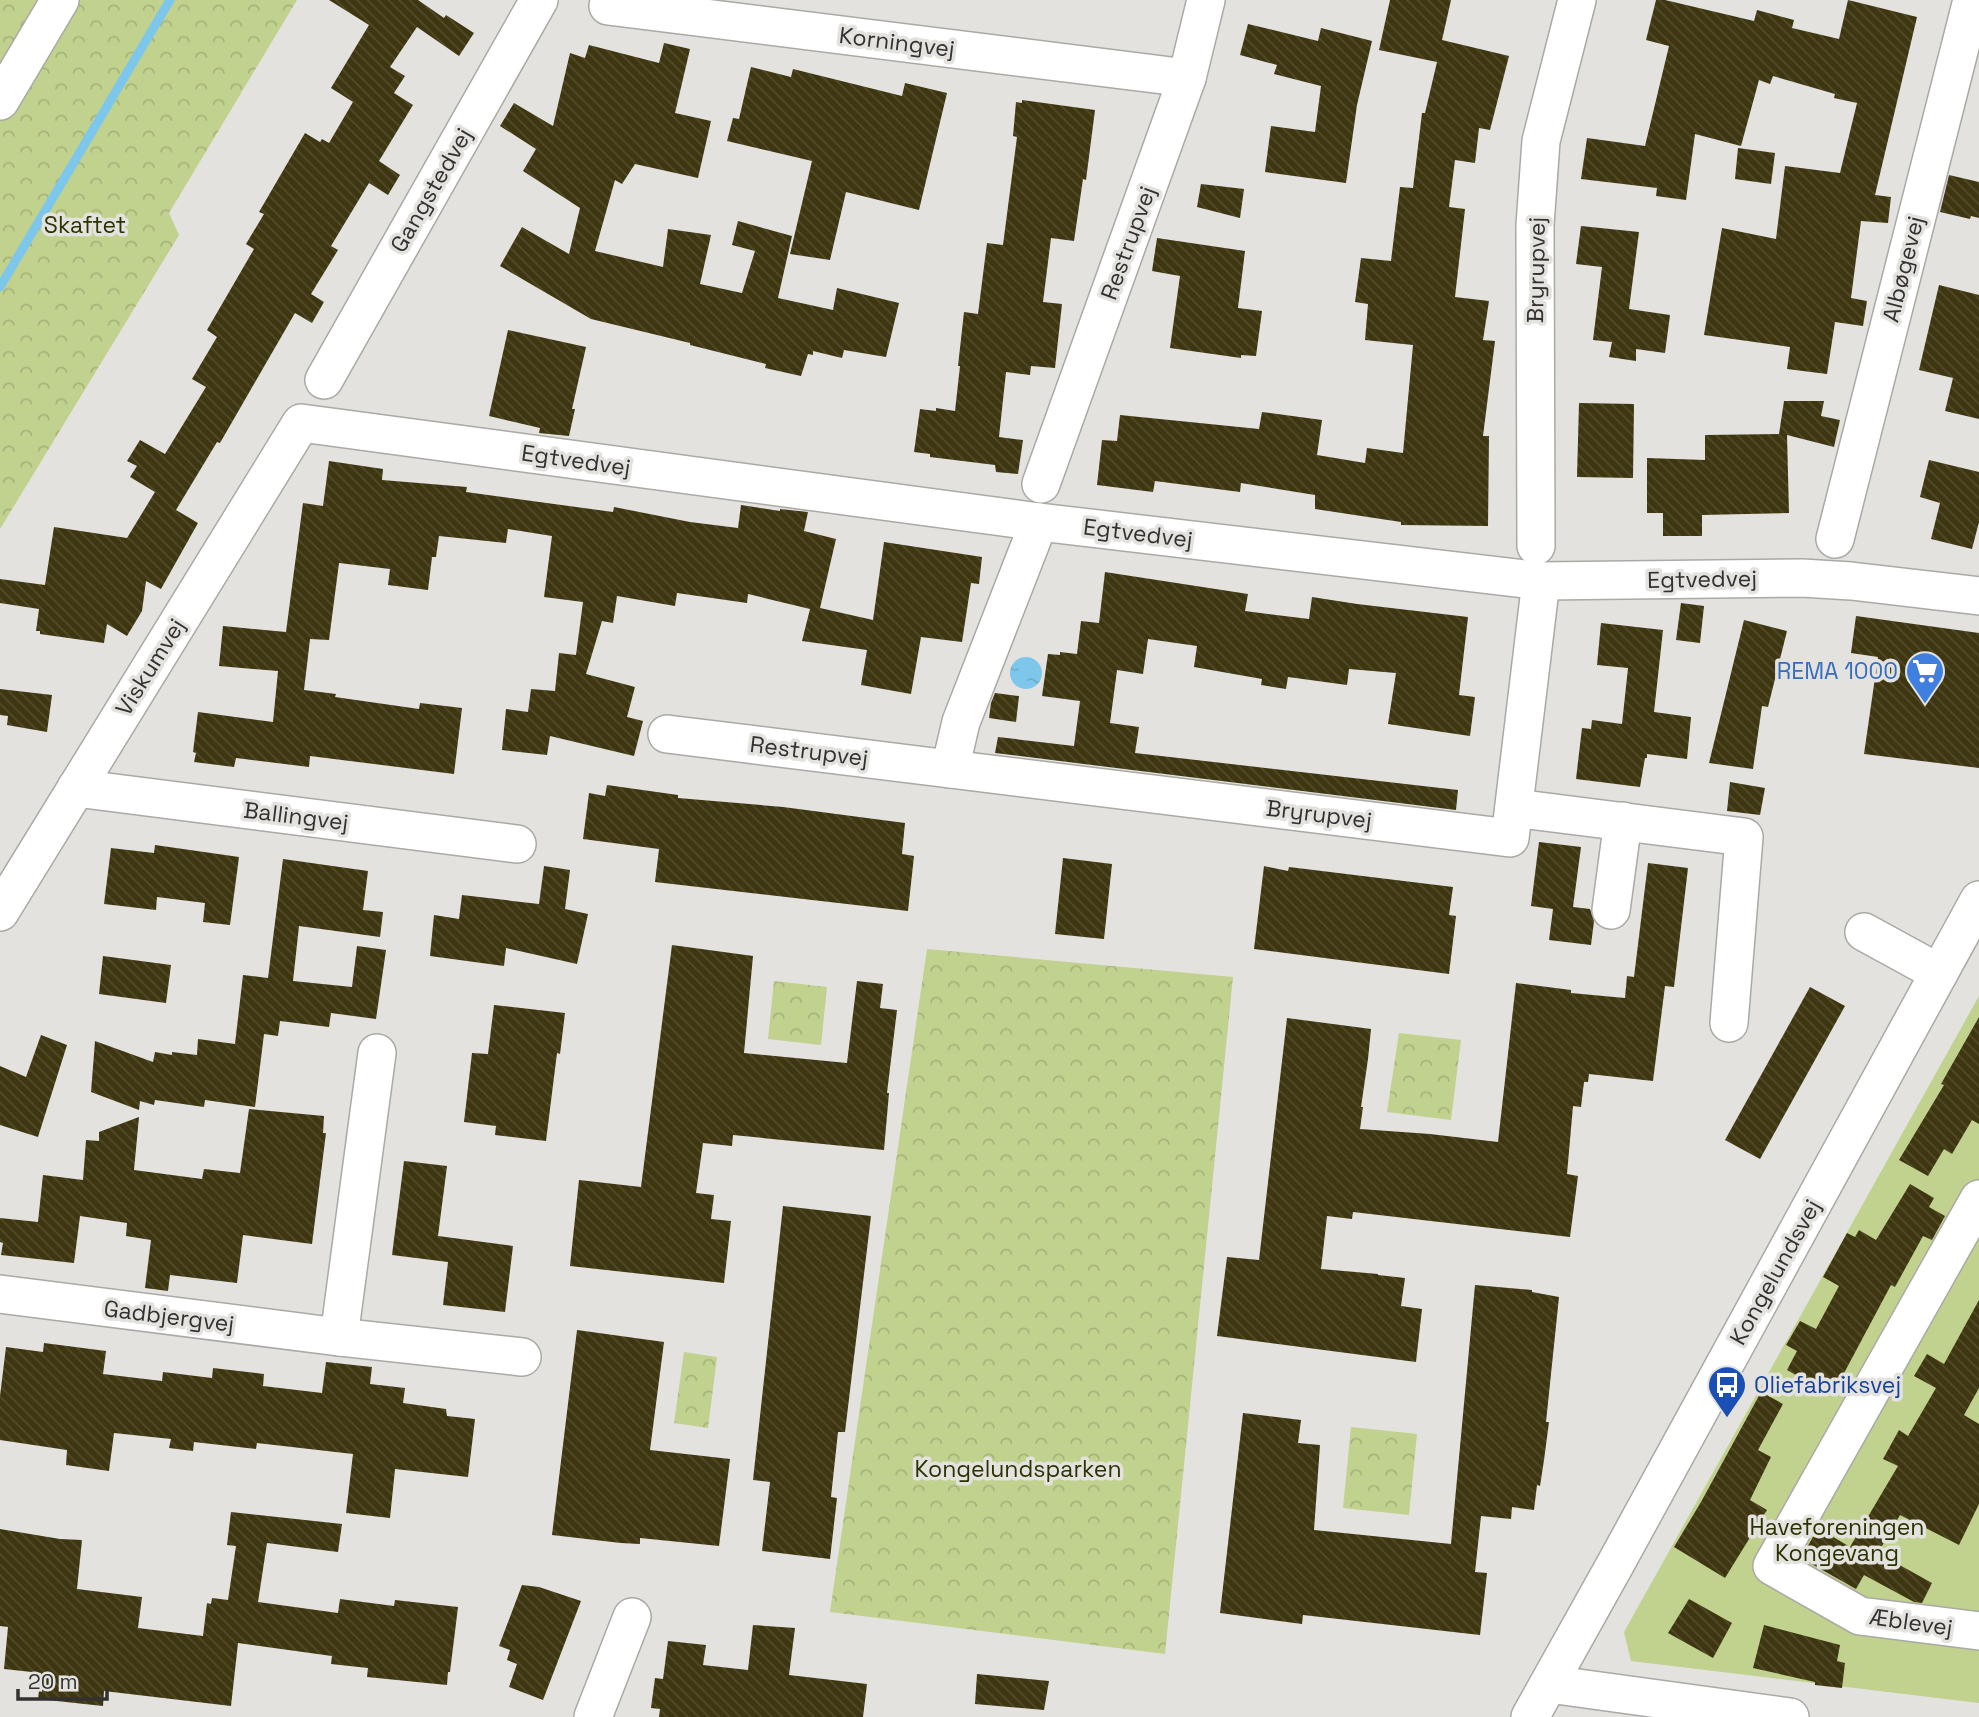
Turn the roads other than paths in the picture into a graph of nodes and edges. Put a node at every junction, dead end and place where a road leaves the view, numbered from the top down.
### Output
1 (60, 0) edge
2 (539, 0) edge
3 (1206, 0) edge
4 (1577, 0) edge
5 (1972, 0) edge
6 (608, 6) dead end
7 (1187, 78) junction
8 (0, 101) edge
9 (324, 380) dead end
10 (301, 423) joint
11 (1041, 484) dead end
12 (1039, 522) junction
13 (1835, 539) dead end
14 (1538, 563) junction
15 (1979, 596) edge
16 (667, 734) dead end
17 (950, 769) junction
18 (1098, 787) joint
19 (76, 788) junction
20 (1514, 808) junction
21 (1623, 821) junction
22 (517, 844) dead end
23 (1979, 900) edge
24 (1611, 910) dead end
25 (0, 912) edge
26 (1864, 932) dead end
27 (1939, 973) junction
28 (1729, 1023) dead end
29 (377, 1053) dead end
30 (1977, 1207) edge
31 (0, 1294) edge
32 (339, 1337) junction
33 (522, 1357) dead end
34 (632, 1617) dead end
35 (1975, 1623) edge
36 (1549, 1684) junction
37 (593, 1717) edge
38 (1530, 1717) edge
39 (1790, 1717) edge

1 - 8 street
2 - 9 street, Gangstedvej
3 - 7 street, Restrupvej
4 - 14 street, Bryrupvej
5 - 13 street, Albøgevej
6 - 7 street, Korningvej
7 - 11 street, Restrupvej
10 - 12 street, Egtvedvej
10 - 19 street, Viskumvej
12 - 14 street, Egtvedvej
12 - 17 street
14 - 15 street, Egtvedvej
14 - 20 street, Bryrupvej
16 - 17 street, Restrupvej
17 - 18 street, Restrupvej
18 - 20 street, Bryrupvej
19 - 22 street, Ballingvej
19 - 25 street, Viskumvej
20 - 21 street
21 - 24 street
21 - 28 street
23 - 27 street, Kongelundsvej
26 - 27 street
27 - 36 street, Kongelundsvej
29 - 32 street
30 - 35 street, Æblevej
31 - 32 street, Gadbjergvej
32 - 33 street, Gadbjergvej
34 - 37 street
36 - 38 street, Kongelundsvej
36 - 39 street

